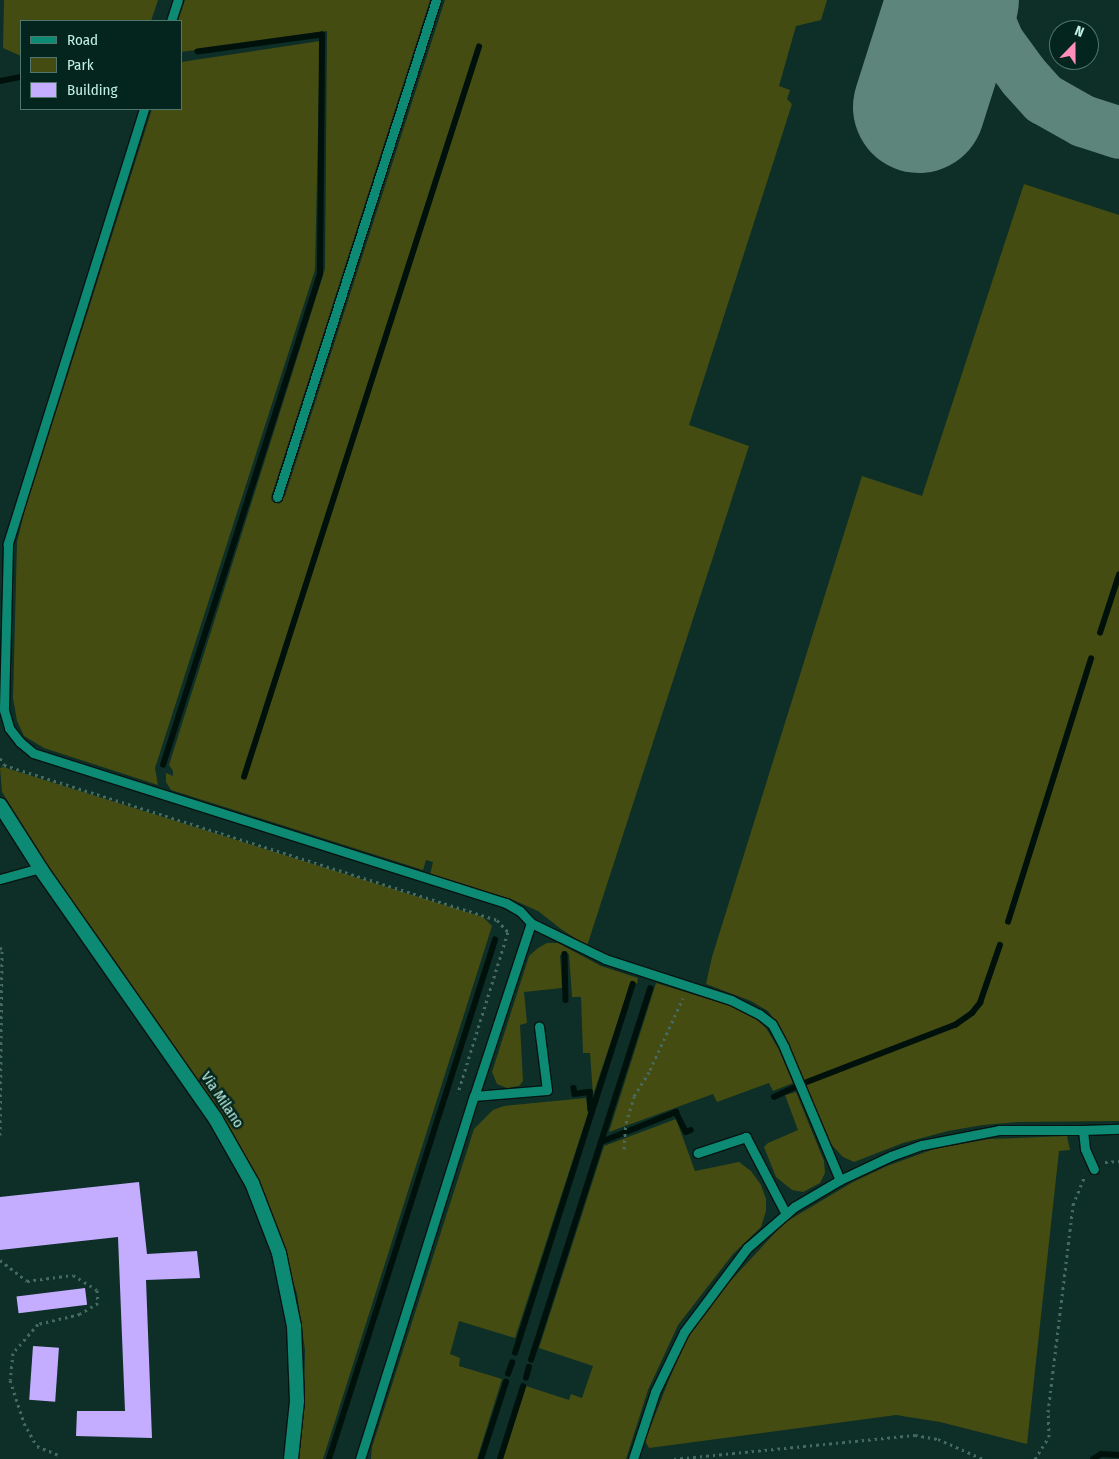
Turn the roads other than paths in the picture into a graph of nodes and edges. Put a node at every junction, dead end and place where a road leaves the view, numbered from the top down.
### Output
1 (178, 0) edge
2 (436, 0) edge
3 (171, 20) edge
4 (144, 110) edge
5 (277, 497) dead end
6 (0, 805) edge
7 (40, 868) junction
8 (0, 879) edge
9 (532, 923) junction
10 (539, 1027) dead end
11 (474, 1096) junction
12 (1119, 1129) edge
13 (1083, 1130) junction
14 (698, 1153) dead end
15 (1094, 1169) road end
16 (840, 1180) junction
17 (786, 1214) junction
18 (290, 1459) edge
19 (360, 1459) edge
20 (633, 1459) edge

1 - 3 lane
2 - 5 lane
4 - 9 lane
6 - 7 street, Via Milano
7 - 8 lane
7 - 18 street, Via Milano
9 - 11 lane
9 - 16 lane
10 - 11 lane
11 - 19 lane
12 - 13 lane
13 - 15 lane
13 - 16 lane
14 - 17 lane
16 - 17 lane
17 - 20 lane

